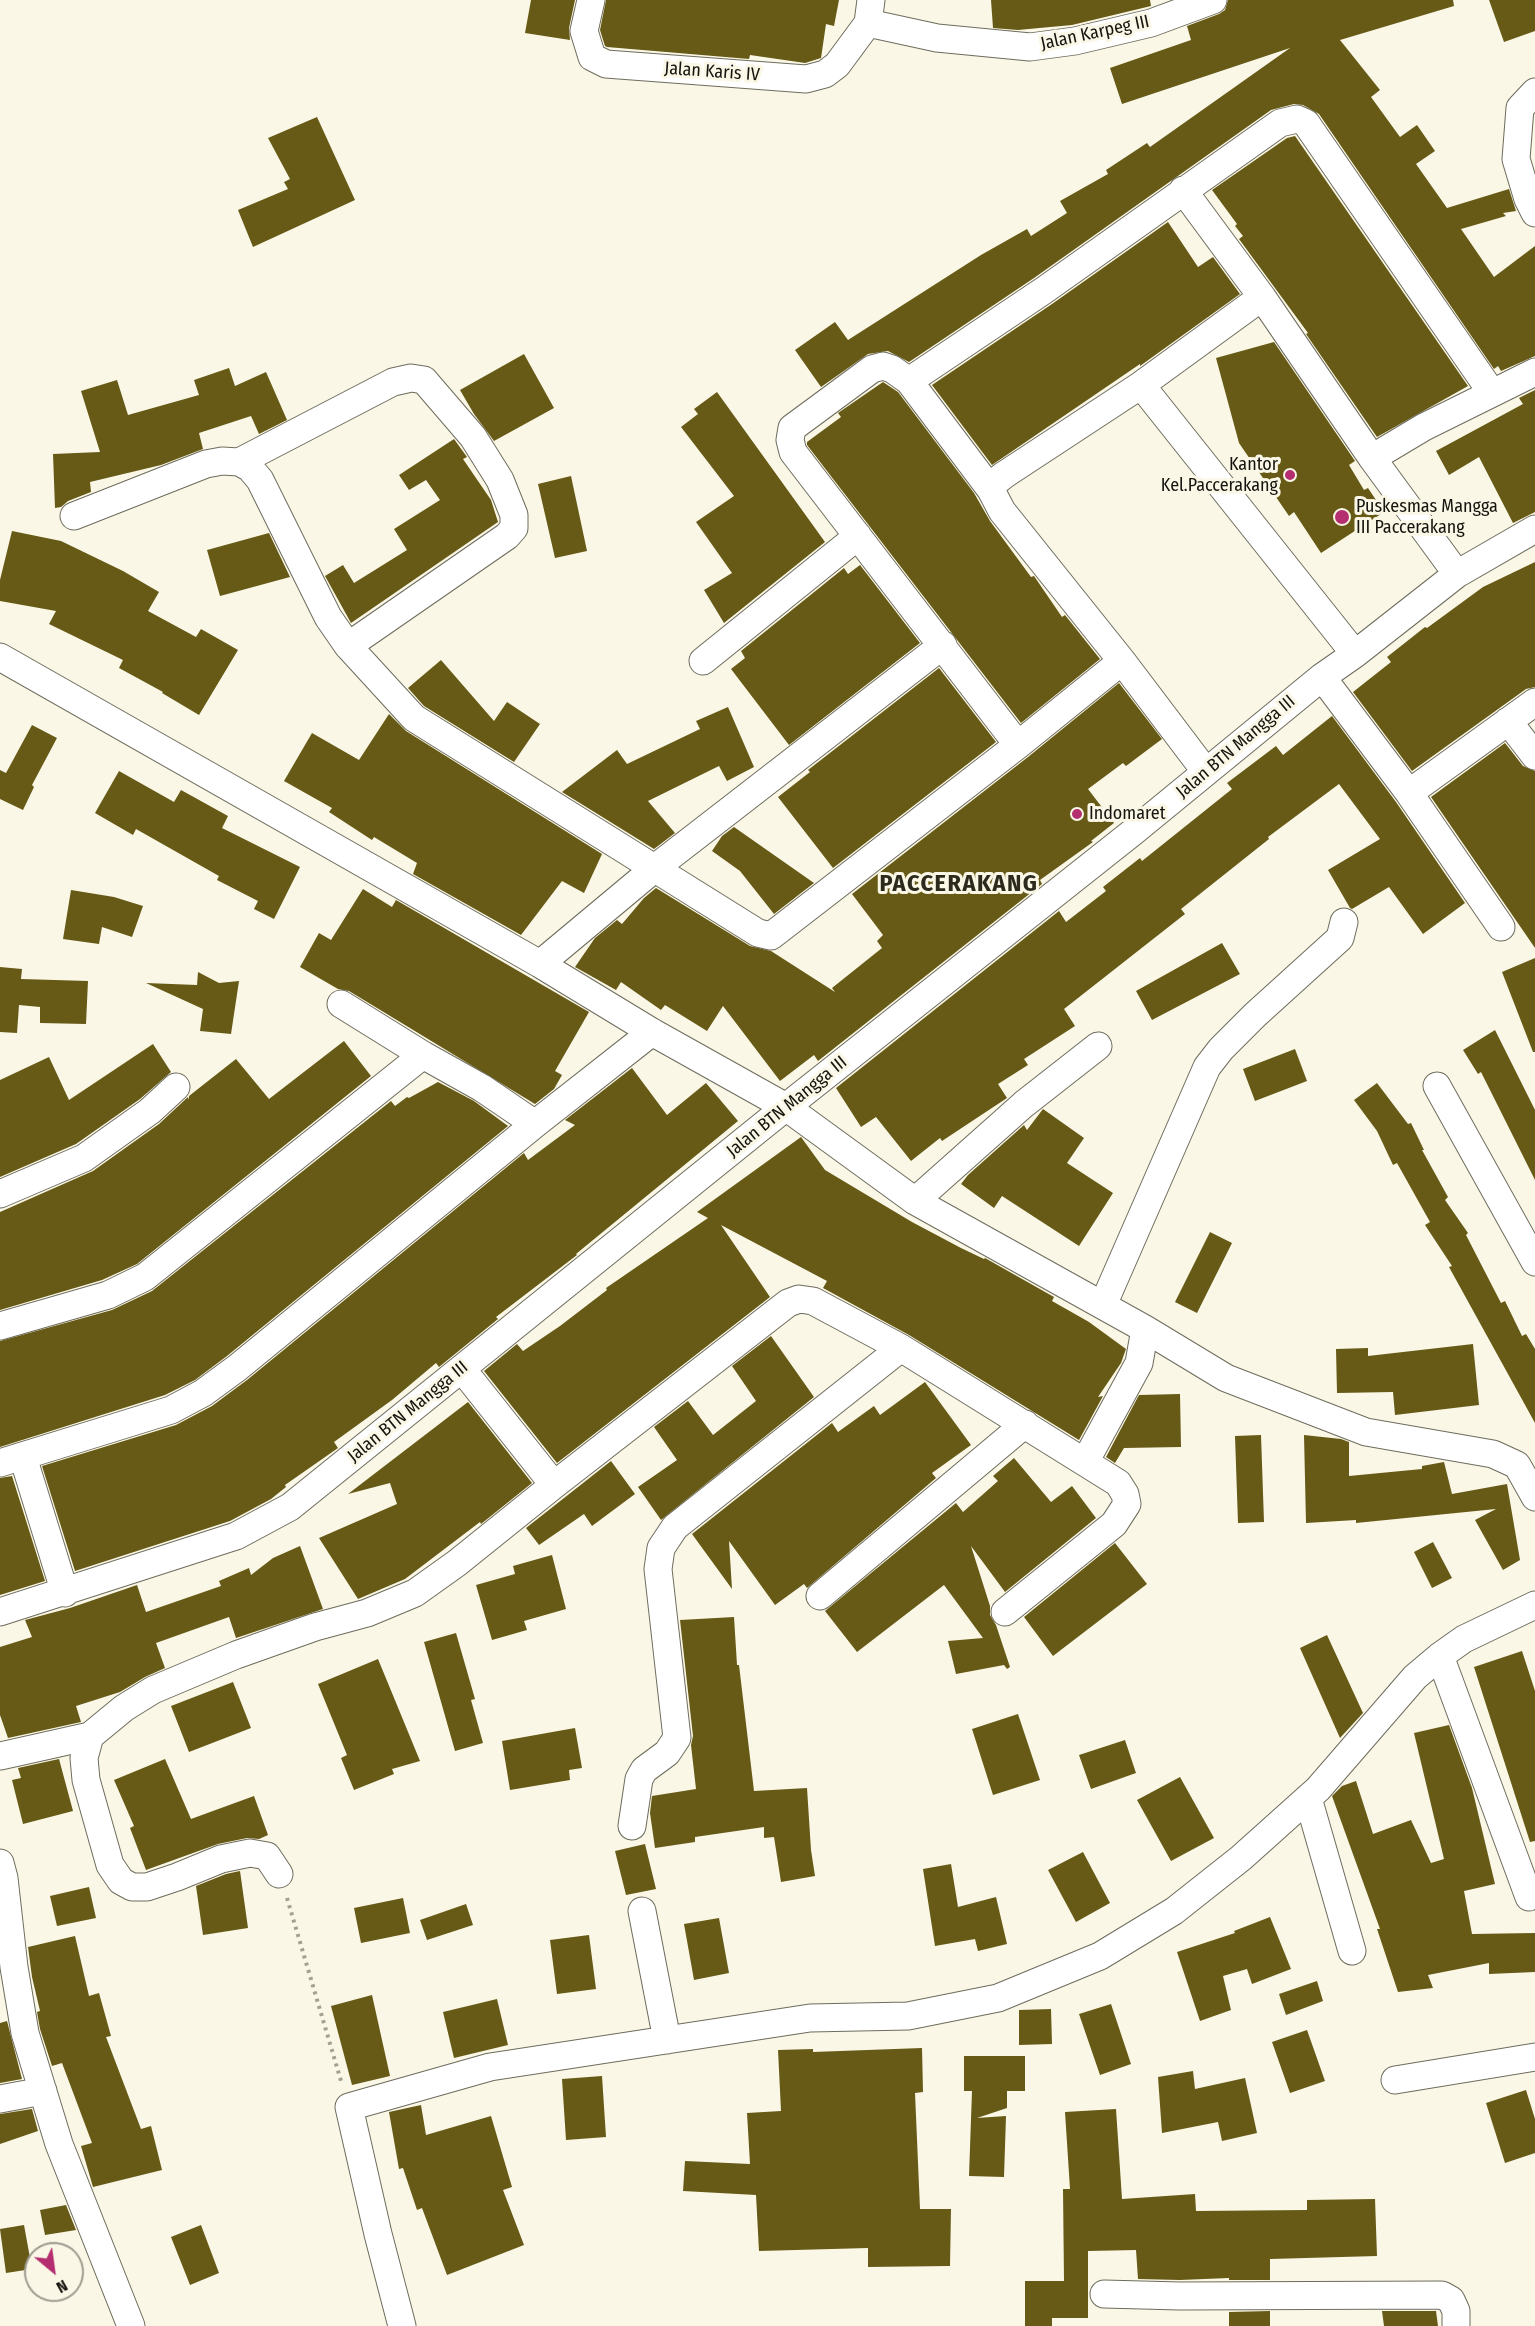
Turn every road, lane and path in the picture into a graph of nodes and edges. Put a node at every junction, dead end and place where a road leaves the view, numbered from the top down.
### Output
1 (591, 0) edge
2 (852, 0) edge
3 (1213, 0) edge
4 (869, 12) edge
5 (853, 46) junction
6 (1535, 92) edge
7 (1183, 190) junction
8 (1535, 213) edge
9 (1262, 297) junction
10 (1535, 372) edge
11 (909, 381) junction
12 (1141, 385) junction
13 (1492, 393) junction
14 (1372, 458) junction
15 (239, 462) junction
16 (991, 490) junction
17 (74, 516) dead end
18 (1535, 529) edge
19 (858, 536) junction
20 (1457, 574) junction
21 (943, 645) junction
22 (348, 646) junction
23 (1355, 654) junction
24 (0, 657) edge
25 (703, 661) dead end
26 (1122, 661) junction
27 (1322, 677) junction
28 (1535, 702) edge
29 (1508, 721) junction
30 (1018, 745) junction
31 (1535, 756) edge
32 (1206, 772) junction
33 (1409, 793) junction
34 (655, 868) junction
35 (1344, 922) dead end
36 (1501, 927) dead end
37 (540, 964) junction
38 (341, 1004) dead end
39 (652, 1032) junction
40 (1098, 1046) dead end
41 (423, 1055) junction
42 (1437, 1086) dead end
43 (176, 1087) dead end
44 (786, 1107) junction
45 (535, 1124) junction
46 (0, 1194) edge
47 (915, 1201) junction
48 (1535, 1262) edge
49 (1103, 1305) junction
50 (0, 1326) edge
51 (1145, 1329) junction
52 (901, 1348) junction
53 (462, 1369) junction
54 (1025, 1424) junction
55 (12, 1460) edge
56 (1085, 1462) junction
57 (554, 1485) junction
58 (1535, 1497) edge
59 (65, 1593) junction
60 (819, 1596) dead end
61 (1535, 1605) edge
62 (0, 1612) edge
63 (1005, 1612) dead end
64 (1440, 1656) junction
65 (90, 1736) junction
66 (0, 1756) edge
67 (1308, 1798) junction
68 (632, 1826) dead end
69 (0, 1863) edge
70 (279, 1875) joint
71 (1530, 1897) dead end
72 (642, 1911) dead end
73 (1352, 1951) dead end
74 (7, 1968) edge
75 (667, 2040) junction
76 (1535, 2057) edge
77 (1395, 2080) dead end
78 (43, 2091) junction
79 (0, 2099) edge
80 (348, 2107) junction
81 (1104, 2294) dead end
82 (130, 2326) edge
83 (402, 2326) edge
84 (1456, 2326) edge

1 - 5 street, Jalan Karis IV
2 - 5 street
3 - 4 street, Jalan Karpeg III
4 - 5 street, Jalan Karis IV
6 - 8 street
7 - 9 street
7 - 11 street
7 - 13 street
9 - 12 street
9 - 14 street
10 - 13 street
11 - 16 street
11 - 19 street
12 - 16 street
12 - 23 street
13 - 14 street
14 - 20 street
15 - 17 street
15 - 22 street
15 - 22 street
16 - 26 street
18 - 20 street, Jalan BTN Mangga III
19 - 21 street
19 - 25 street
20 - 23 street, Jalan BTN Mangga III
21 - 30 street
21 - 34 street
22 - 34 street
23 - 27 street, Jalan BTN Mangga III
24 - 37 street
26 - 30 street
26 - 32 street
27 - 32 street, Jalan BTN Mangga III
27 - 33 street
28 - 29 street
29 - 31 street
29 - 33 street
30 - 34 street
32 - 44 street, Jalan BTN Mangga III
33 - 36 street
34 - 37 street
35 - 49 street
37 - 39 street
38 - 41 street
39 - 44 street
39 - 45 street
40 - 47 street
41 - 45 street
41 - 50 street
42 - 48 street
43 - 46 street
44 - 47 street
44 - 53 street, Jalan BTN Mangga III
45 - 55 street
47 - 49 street
49 - 51 street
51 - 56 street
51 - 58 street
52 - 54 street
52 - 57 street
52 - 68 street
53 - 57 street
53 - 59 street, Jalan BTN Mangga III
54 - 56 street
54 - 60 street
55 - 59 street
56 - 63 street
57 - 65 street
59 - 62 street, Jalan BTN Mangga III
61 - 64 street
64 - 67 street
64 - 71 street
65 - 66 street
65 - 70 street
67 - 73 street
67 - 75 street
69 - 74 street
70 - 80 path
72 - 75 street
74 - 78 street
75 - 80 street
76 - 77 street
78 - 79 street
78 - 82 street
80 - 83 street
81 - 84 street

